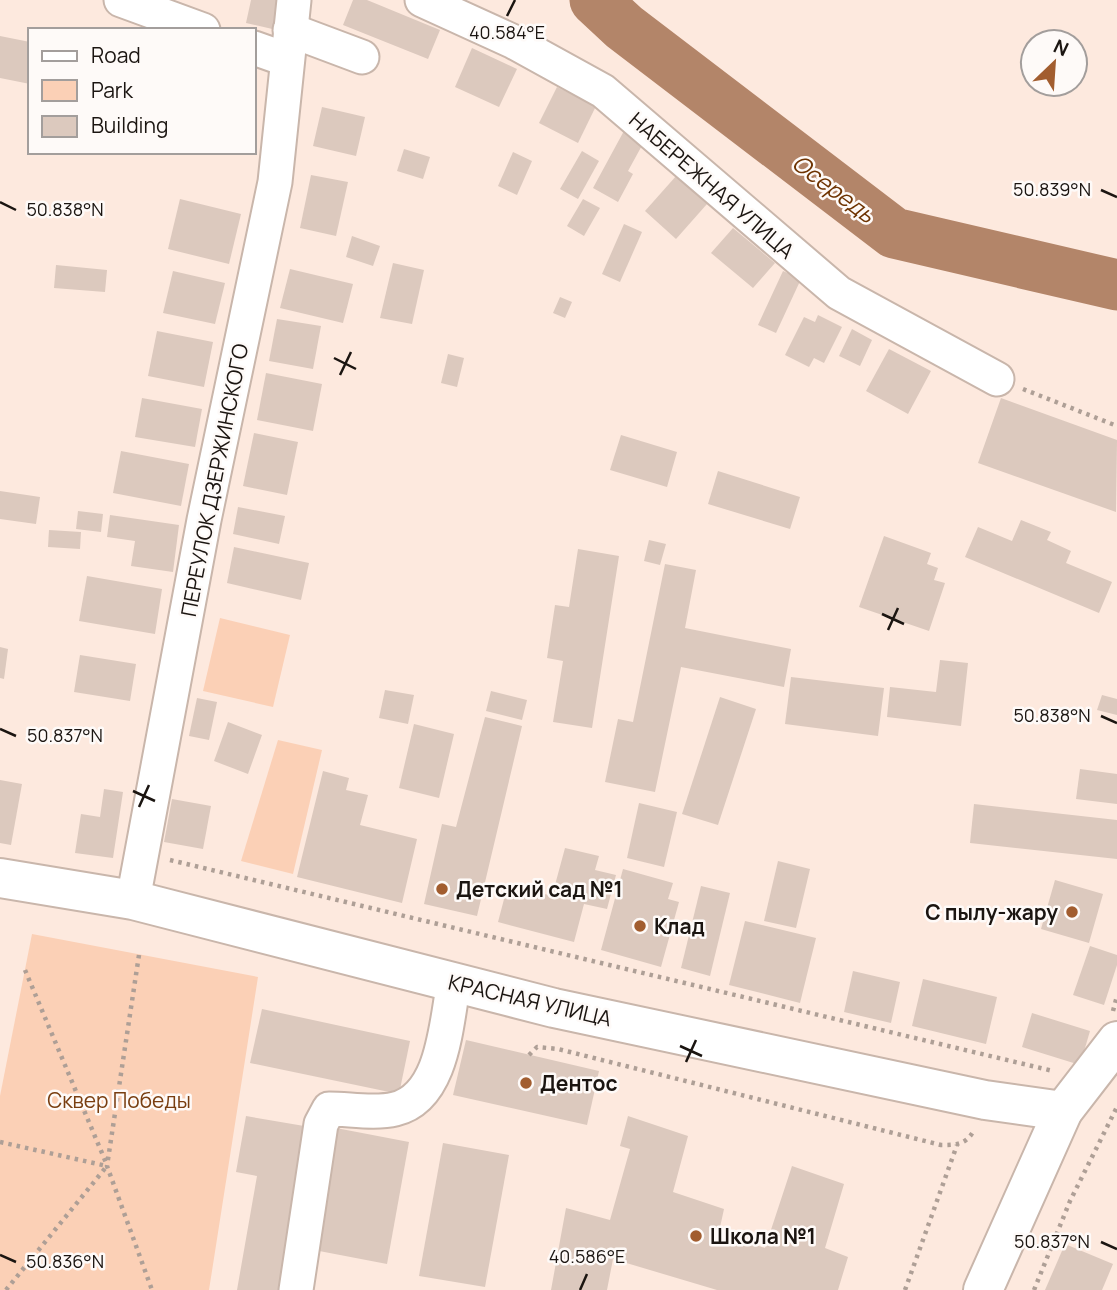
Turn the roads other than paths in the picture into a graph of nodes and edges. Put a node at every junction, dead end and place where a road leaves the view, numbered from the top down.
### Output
1 (121, 0) edge
2 (422, 0) edge
3 (198, 28) edge
4 (290, 30) edge
5 (256, 47) edge
6 (362, 57) dead end
7 (997, 379) road end
8 (0, 878) edge
9 (133, 900) junction
10 (454, 982) junction
11 (1113, 1032) edge
12 (1063, 1111) junction
13 (296, 1290) edge
14 (983, 1290) edge

1 - 3 street
2 - 7 street, НАБЕРЕЖНАЯ УЛИЦА
4 - 5 street
4 - 6 street
4 - 9 street, ПЕРЕУЛОК ДЗЕРЖИНСКОГО
8 - 9 main road, КРАСНАЯ УЛИЦА
9 - 10 main road, КРАСНАЯ УЛИЦА
10 - 12 main road, КРАСНАЯ УЛИЦА
10 - 13 street
11 - 12 main road
12 - 14 main road

